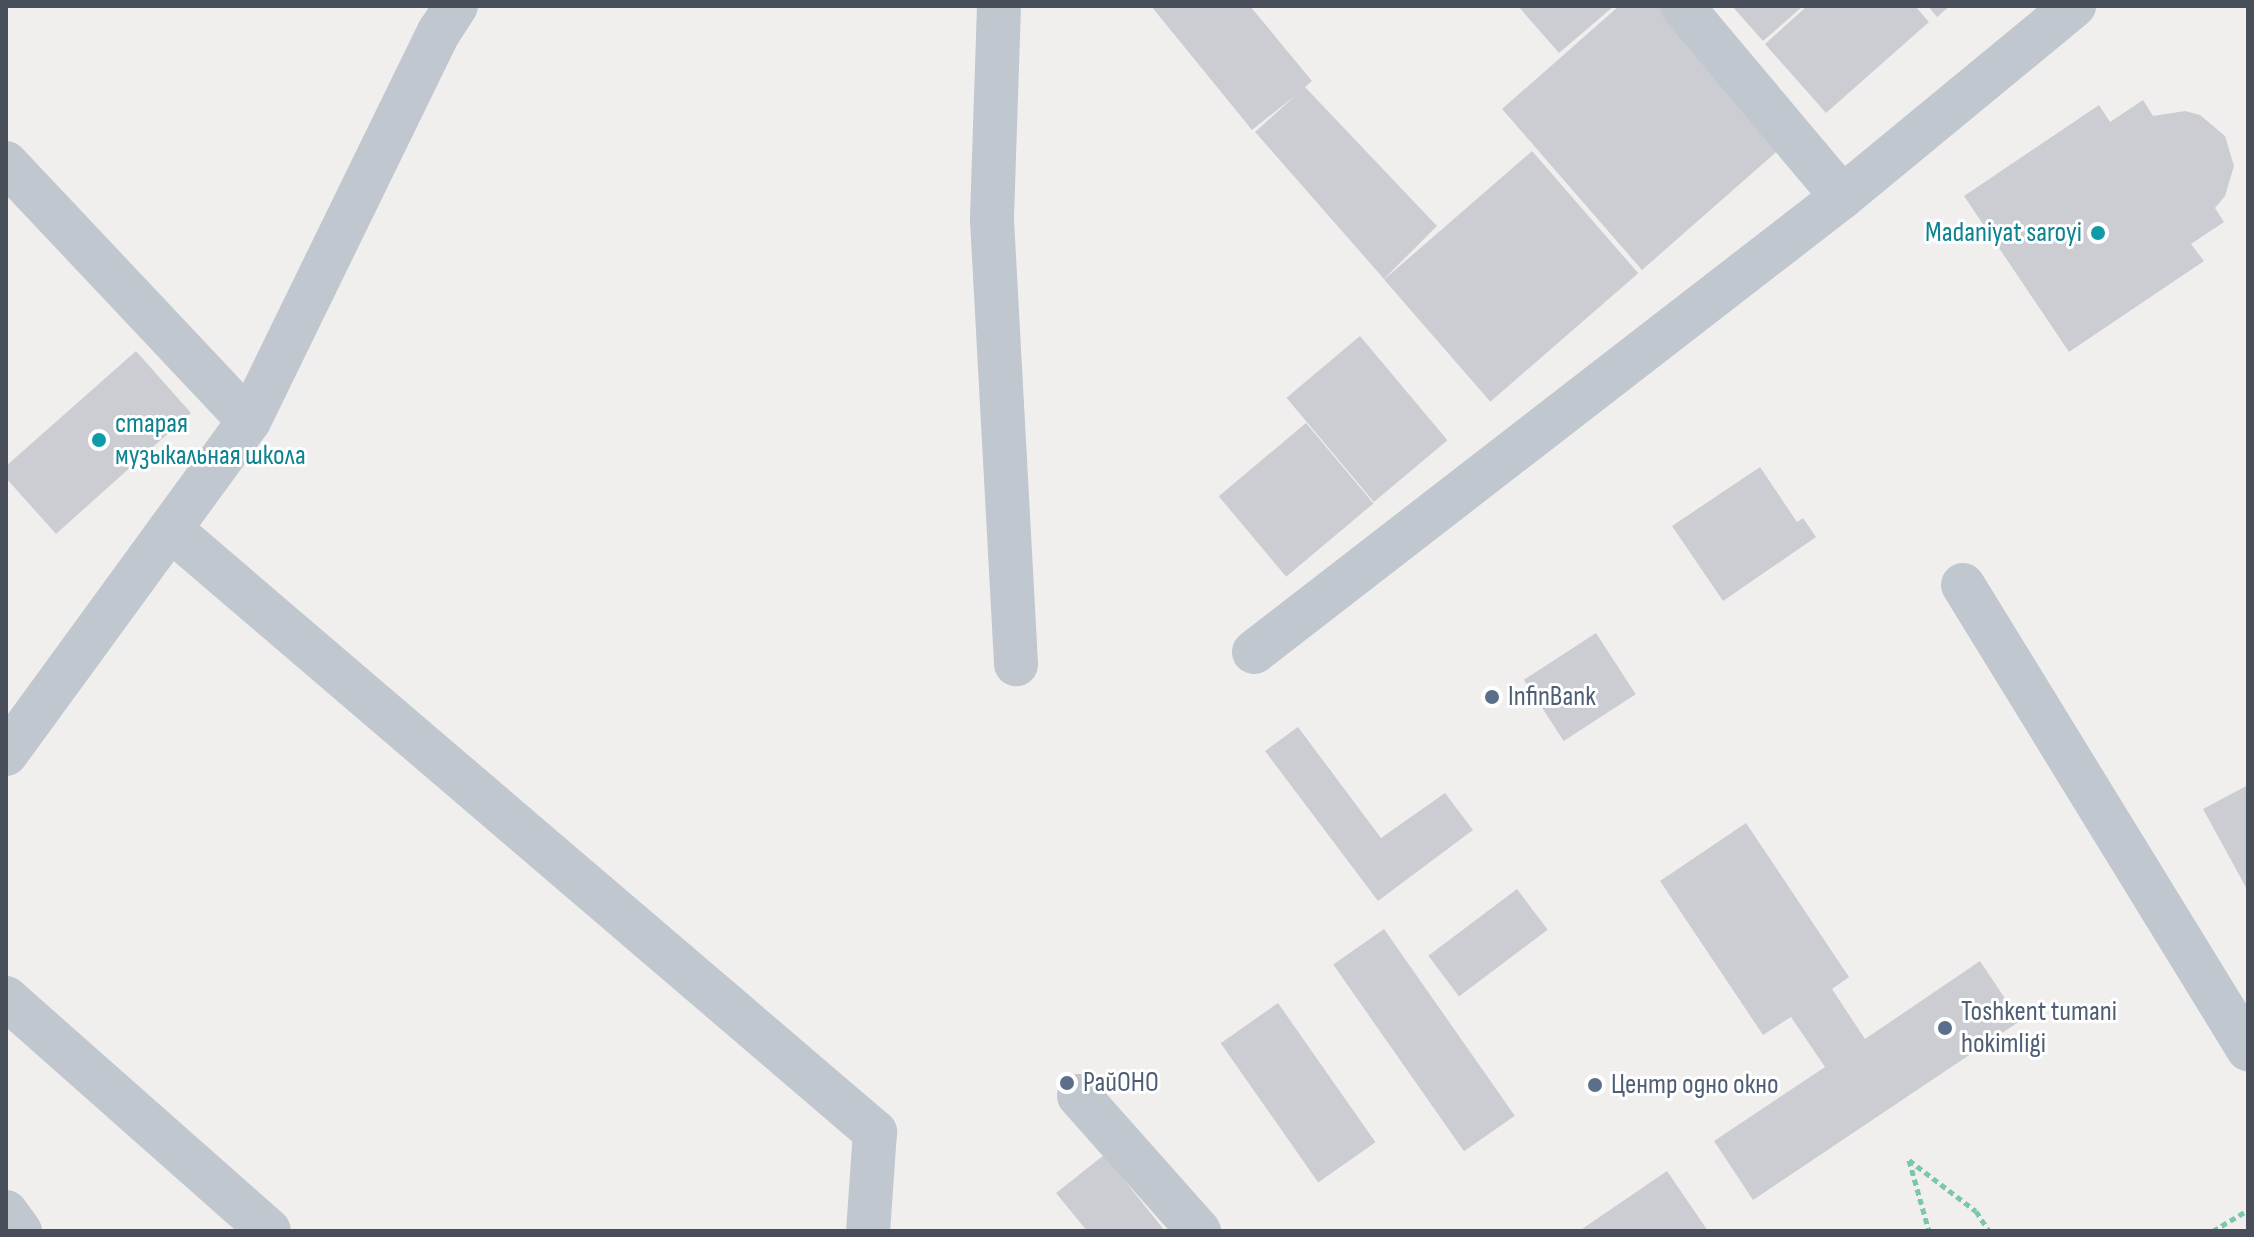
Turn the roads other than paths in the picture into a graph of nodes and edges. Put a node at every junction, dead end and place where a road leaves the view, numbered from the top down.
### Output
1 (456, 6) edge
2 (999, 6) edge
3 (1682, 6) edge
4 (2074, 6) edge
5 (6, 163) edge
6 (1842, 197) junction
7 (249, 421) junction
8 (170, 529) junction
9 (1963, 585) dead end
10 (1254, 652) dead end
11 (1016, 664) dead end
12 (6, 754) edge
13 (6, 998) edge
14 (2248, 1049) edge
15 (1079, 1096) dead end
16 (6, 1212) edge
17 (20, 1231) edge
18 (269, 1231) edge
19 (868, 1231) edge
20 (1199, 1231) edge

1 - 7 street
2 - 11 street
3 - 6 street
4 - 6 street
5 - 7 street
6 - 10 street
7 - 8 street
8 - 12 street
8 - 19 street
9 - 14 street
13 - 18 street
15 - 20 street
16 - 17 street

